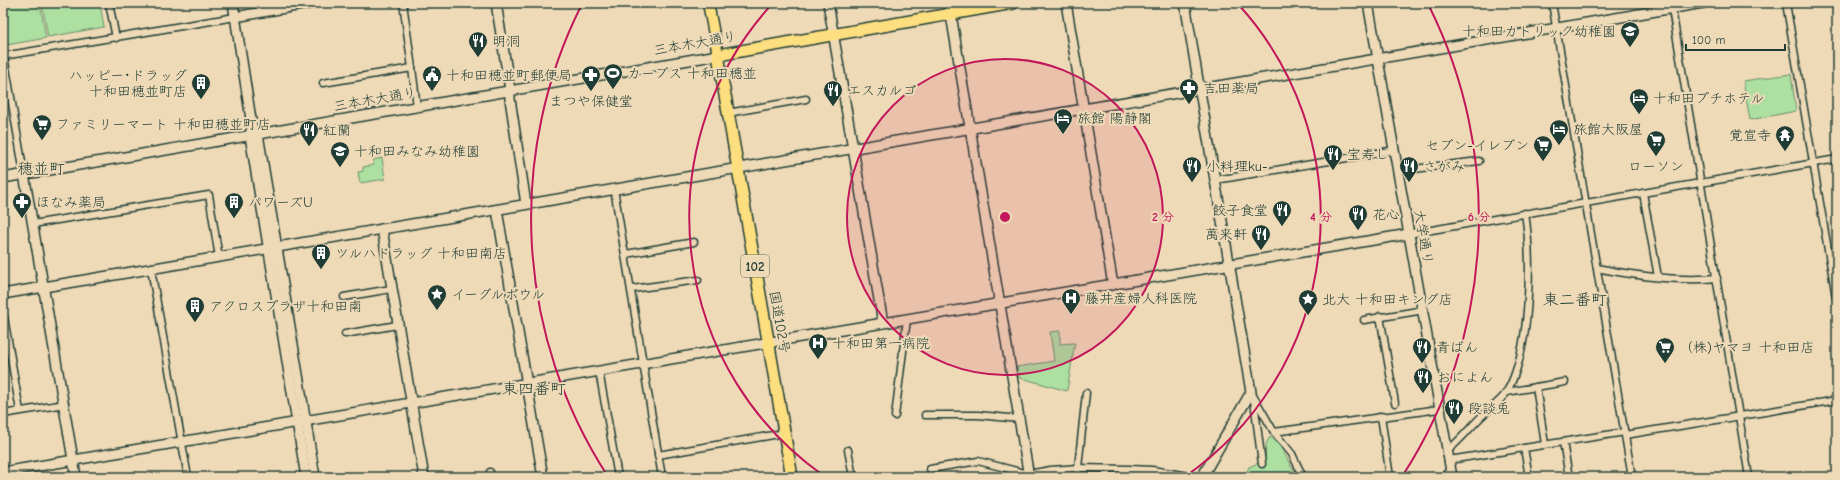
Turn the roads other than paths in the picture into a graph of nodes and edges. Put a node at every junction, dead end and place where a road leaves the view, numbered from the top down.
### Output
1 (110, 3) edge
2 (233, 3) edge
3 (313, 3) edge
4 (403, 3) edge
5 (496, 3) edge
6 (708, 3) edge
7 (828, 3) edge
8 (1013, 3) edge
9 (1066, 3) edge
10 (1185, 3) edge
11 (1368, 3) edge
12 (1552, 3) edge
13 (1703, 3) edge
14 (1786, 3) edge
15 (1671, 6) edge
16 (950, 8) edge
17 (235, 17) junction
18 (1556, 27) junction
19 (834, 34) junction
20 (116, 38) junction
21 (718, 55) junction
22 (3, 56) edge
23 (1378, 59) junction
24 (412, 68) junction
25 (323, 84) dead end
26 (1200, 89) junction
27 (510, 90) junction
28 (806, 99) dead end
29 (417, 107) junction
30 (1084, 109) junction
31 (728, 113) junction
32 (969, 129) junction
33 (254, 135) junction
34 (853, 149) junction
35 (1395, 150) junction
36 (1837, 158) edge
37 (1479, 161) dead end
38 (1813, 163) junction
39 (738, 168) junction
40 (1398, 171) junction
41 (24, 174) junction
42 (3, 178) edge
43 (1216, 180) junction
44 (1701, 182) junction
45 (614, 189) junction
46 (1643, 193) junction
47 (1586, 202) junction
48 (526, 204) junction
49 (498, 210) junction
50 (1525, 213) junction
51 (33, 224) junction
52 (382, 229) junction
53 (1409, 234) junction
54 (694, 242) dead end
55 (272, 248) junction
56 (626, 254) junction
57 (219, 258) junction
58 (1230, 265) junction
59 (1597, 268) junction
60 (151, 269) junction
61 (1658, 277) junction
62 (1717, 278) junction
63 (698, 280) dead end
64 (1113, 285) junction
65 (44, 288) junction
66 (391, 289) junction
67 (632, 289) junction
68 (3, 294) edge
69 (344, 297) dead end
70 (1837, 303) edge
71 (1000, 304) junction
72 (1424, 310) junction
73 (3, 311) edge
74 (1380, 316) junction
75 (907, 319) junction
76 (1364, 320) dead end
77 (883, 323) junction
78 (397, 325) junction
79 (345, 334) dead end
80 (769, 343) junction
81 (643, 364) junction
82 (599, 372) junction
83 (1565, 382) dead end
84 (527, 384) junction
85 (1536, 387) junction
86 (1507, 392) junction
87 (1086, 393) dead end
88 (1252, 395) junction
89 (1837, 400) edge
90 (1395, 403) dead end
91 (65, 404) junction
92 (411, 404) junction
93 (1439, 409) junction
94 (20, 411) junction
95 (3, 414) edge
96 (925, 415) dead end
97 (1739, 415) junction
98 (895, 416) dead end
99 (1381, 416) junction
100 (1019, 419) junction
101 (301, 422) junction
102 (1274, 432) junction
103 (785, 433) junction
104 (1625, 433) junction
105 (182, 442) junction
106 (1563, 442) junction
107 (1545, 444) junction
108 (1524, 448) junction
109 (848, 450) dead end
110 (658, 455) junction
111 (73, 460) junction
112 (1262, 464) dead end
113 (1449, 464) edge
114 (1078, 468) junction
115 (930, 469) dead end
116 (3, 472) edge
117 (1029, 476) edge
118 (76, 477) edge
119 (188, 477) edge
120 (306, 477) edge
121 (315, 477) edge
122 (424, 477) edge
123 (543, 477) edge
124 (618, 477) edge
125 (662, 477) edge
126 (792, 477) edge
127 (853, 477) edge
128 (1077, 477) edge
129 (1195, 477) edge
130 (1202, 477) edge
131 (1303, 477) edge
132 (1390, 477) edge
133 (1444, 477) edge
134 (1529, 477) edge
135 (1569, 477) edge
136 (1632, 477) edge
137 (1749, 477) edge

1 - 20 street
2 - 17 street
3 - 17 street
4 - 24 street
5 - 27 street
6 - 21 main road
7 - 19 street
8 - 16 highway, 三本木大通り
9 - 30 street
10 - 26 street
11 - 23 street, 大学通り
12 - 18 street
13 - 15 street
14 - 38 street
15 - 18 street
15 - 44 street
16 - 19 highway, 三本木大通り
16 - 32 street
17 - 20 street
17 - 33 street
18 - 23 street
18 - 47 street
19 - 21 highway, 三本木大通り
19 - 34 street
20 - 22 street
21 - 27 street, 三本木大通り
21 - 31 highway, 国道102号 / 102
22 - 41 street
23 - 26 street
23 - 35 street, 大学通り
24 - 25 street
24 - 29 street
26 - 30 street
26 - 43 street
27 - 29 street, 三本木大通り
27 - 48 street
28 - 31 street
29 - 33 street, 三本木大通り
30 - 32 street
30 - 64 street
31 - 39 highway, 国道102号 / 102
32 - 34 street
32 - 71 street
33 - 41 street, 三本木大通り
33 - 55 street
34 - 39 street
34 - 77 street
35 - 40 street, 大学通り
35 - 43 street
36 - 38 street
37 - 40 street
38 - 44 street
38 - 70 street
39 - 45 street
39 - 80 highway, 国道102号 / 102
40 - 53 street, 大学通り
41 - 42 street, 三本木大通り
41 - 51 street
43 - 58 street
44 - 46 street
44 - 62 street
45 - 48 street
45 - 56 street
46 - 47 street
46 - 61 street
47 - 50 street
47 - 59 street
48 - 49 street
49 - 52 street
49 - 84 street
50 - 53 street
50 - 86 street
51 - 57 street
51 - 65 street
52 - 55 street
52 - 66 street
53 - 58 street
53 - 72 street, 大学通り
54 - 56 street
55 - 57 street
55 - 101 street
56 - 67 street
57 - 60 street
58 - 64 street
58 - 88 street
59 - 61 street
59 - 104 street
60 - 65 street
60 - 105 street
61 - 62 street
62 - 97 street
63 - 67 street
64 - 71 street
65 - 68 street
65 - 91 street
66 - 69 street
66 - 78 street
67 - 81 street
71 - 75 street
71 - 100 street
72 - 74 street
72 - 93 street, 大学通り
73 - 94 street
74 - 76 street
74 - 90 street
75 - 77 street
75 - 98 street
77 - 80 street
78 - 79 street
78 - 92 street
80 - 81 street
80 - 103 highway, 国道102号 / 102
81 - 82 street
81 - 110 street
82 - 84 street
82 - 124 street
83 - 85 street
84 - 92 street
84 - 123 street
85 - 86 street
85 - 107 street
86 - 113 street
87 - 114 street
88 - 102 street
88 - 112 street
88 - 130 street
89 - 97 street
91 - 94 street
91 - 111 street
92 - 101 street
92 - 122 street
93 - 99 street
93 - 113 street, 大学通り
94 - 95 street
96 - 100 street
97 - 104 street
97 - 137 street
99 - 102 street
99 - 132 street
100 - 117 street
101 - 105 street
101 - 120 street
101 - 121 street
102 - 131 street
103 - 110 street
103 - 126 highway, 国道102号 / 102
104 - 106 street
104 - 136 street
105 - 111 street
105 - 119 street
106 - 107 street
106 - 135 street
107 - 108 street
108 - 113 street
108 - 134 street
109 - 127 street
110 - 125 street
111 - 116 street
111 - 118 street
113 - 133 street
114 - 117 street
114 - 128 street
114 - 129 street
115 - 117 street

